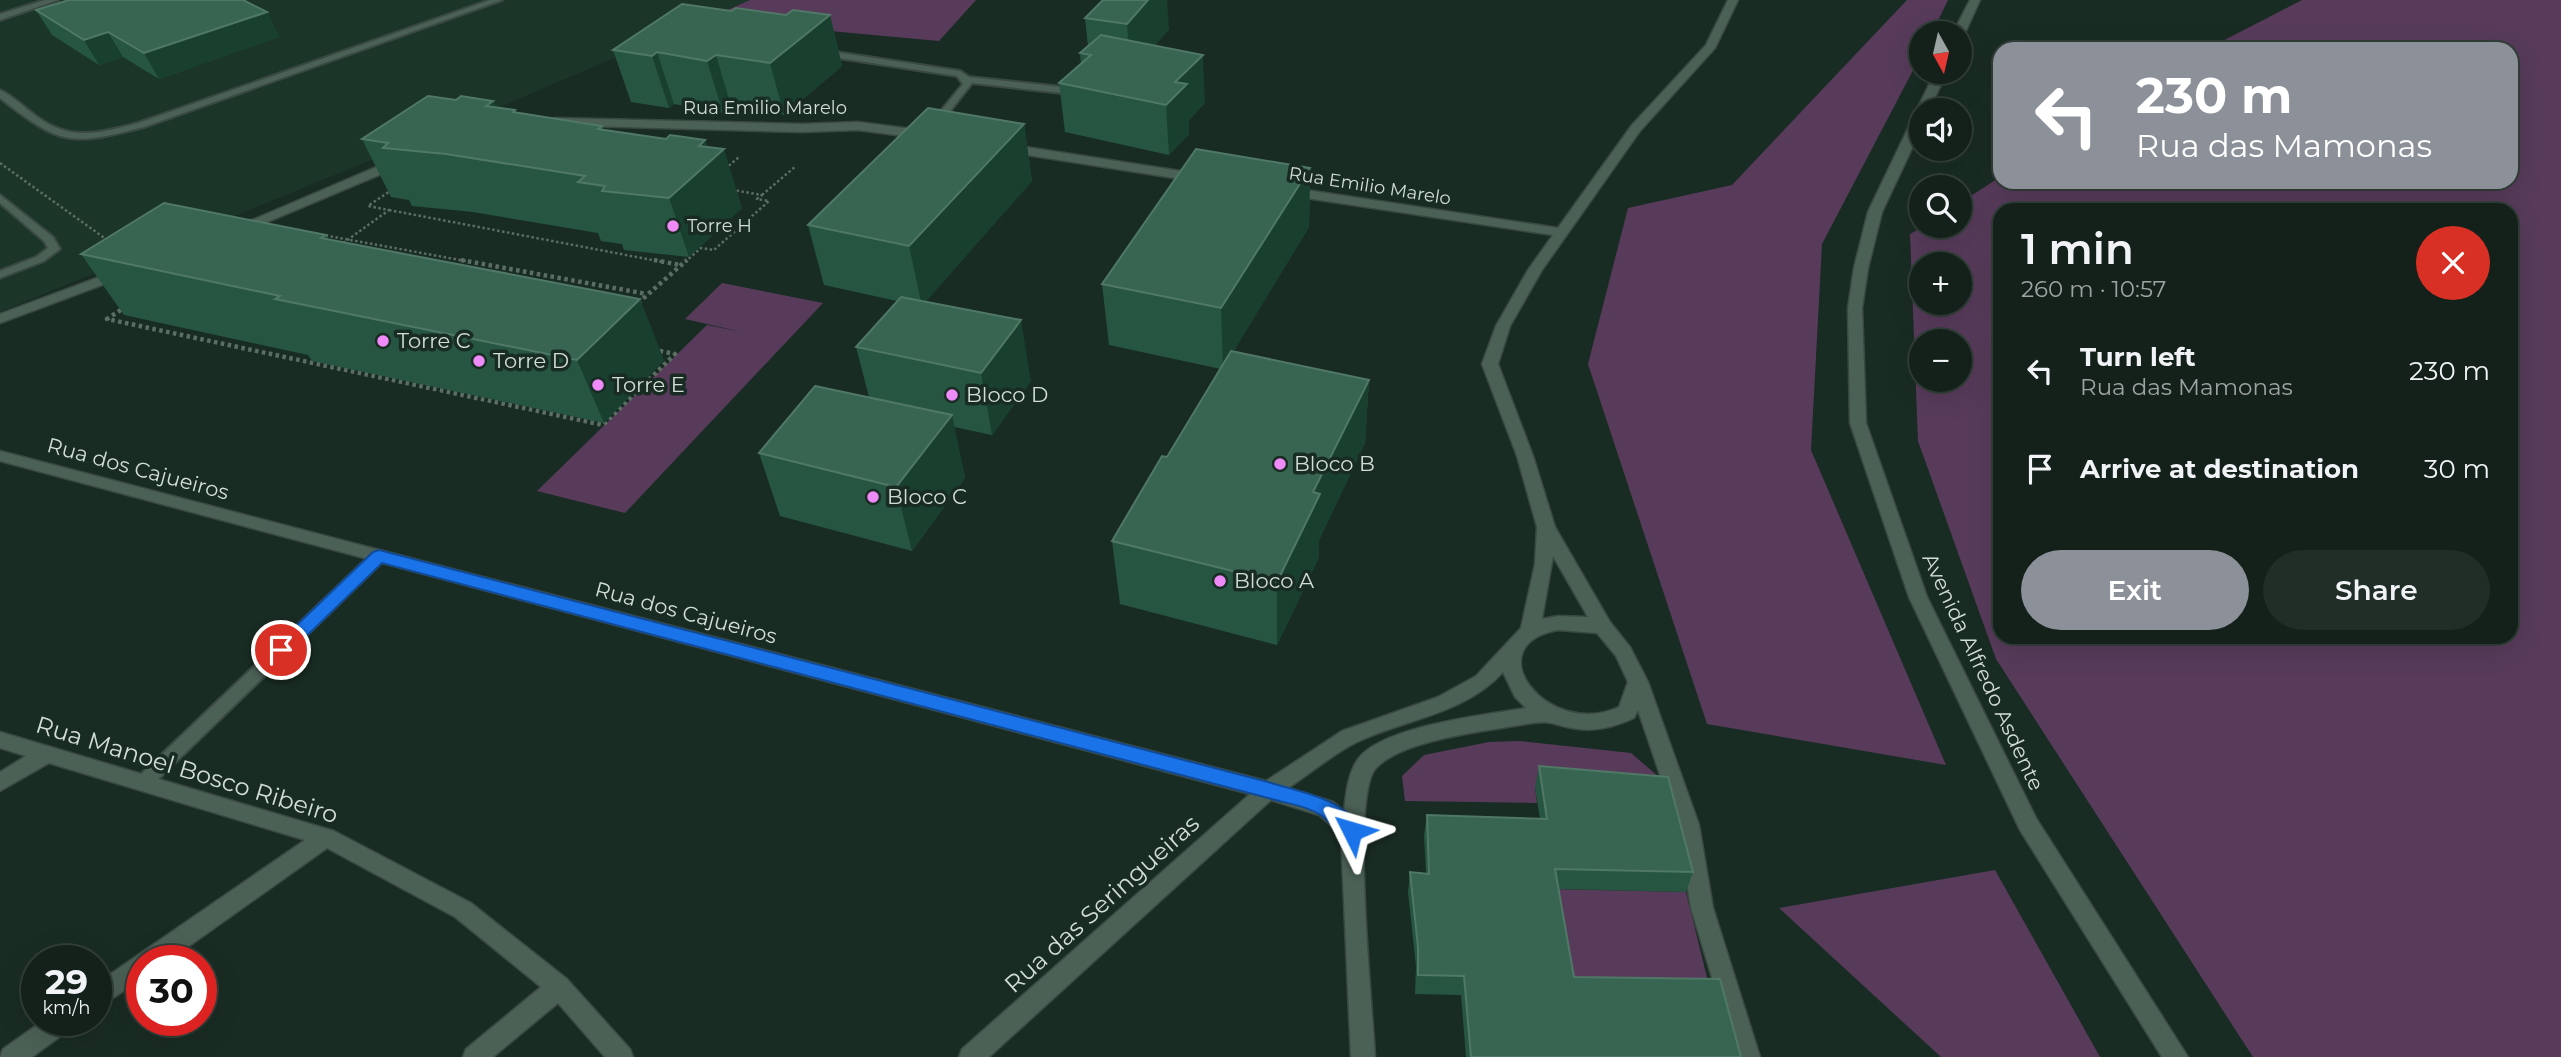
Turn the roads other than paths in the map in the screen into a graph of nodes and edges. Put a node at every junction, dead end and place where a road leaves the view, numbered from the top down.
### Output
1 (54, 0) edge
2 (498, 0) edge
3 (1733, 0) edge
4 (1975, 0) edge
5 (0, 17) edge
6 (1965, 21) edge
7 (814, 52) edge
8 (966, 79) junction
9 (1071, 90) dead end
10 (0, 93) edge
11 (547, 122) edge
12 (937, 130) joint
13 (1909, 140) edge
14 (993, 146) edge
15 (1219, 181) edge
16 (1273, 190) edge
17 (295, 194) junction
18 (0, 198) edge
19 (312, 199) junction
20 (1560, 232) junction
21 (142, 265) edge
22 (0, 275) edge
23 (0, 319) edge
24 (0, 456) edge
25 (1546, 527) junction
26 (379, 556) junction
27 (1603, 627) junction
28 (1525, 636) junction
29 (1638, 682) junction
30 (1548, 712) junction
31 (0, 740) edge
32 (46, 754) junction
33 (0, 782) edge
34 (144, 782) junction
35 (1268, 790) junction
36 (1352, 831) junction
37 (326, 837) junction
38 (172, 945) edge
39 (559, 987) junction
40 (42, 1036) edge
41 (12, 1057) edge
42 (475, 1057) edge
43 (621, 1057) edge
44 (971, 1057) edge
45 (1363, 1057) edge
46 (1748, 1057) edge
47 (2176, 1057) edge

1 - 5 lane
2 - 10 lane
3 - 20 street
4 - 6 street
7 - 8 lane
8 - 9 lane
8 - 12 lane
11 - 12 street, Rua Emilio Marelo
13 - 47 street, Avenida Alfredo Asdente
14 - 15 street
16 - 20 street, Rua Emilio Marelo
17 - 19 street
17 - 19 street
17 - 19 street
18 - 22 lane
20 - 25 street
21 - 23 street
24 - 26 street, Rua dos Cajueiros
25 - 27 street
25 - 28 street
26 - 34 lane
26 - 35 street, Rua dos Cajueiros
27 - 28 street
27 - 29 street
28 - 30 street
28 - 35 street, Rua das Seringueiras
29 - 30 street
29 - 46 street
30 - 36 street
31 - 32 street, Rua Manoel Bosco Ribeiro
32 - 33 street
32 - 34 street, Rua Manoel Bosco Ribeiro
34 - 37 street, Rua Manoel Bosco Ribeiro
35 - 36 street, Rua dos Cajueiros
35 - 44 street, Rua das Seringueiras
36 - 45 street
37 - 38 street
37 - 39 street, Rua Manoel Bosco Ribeiro
39 - 42 street
39 - 43 street, Rua Manoel Bosco Ribeiro
40 - 41 street

